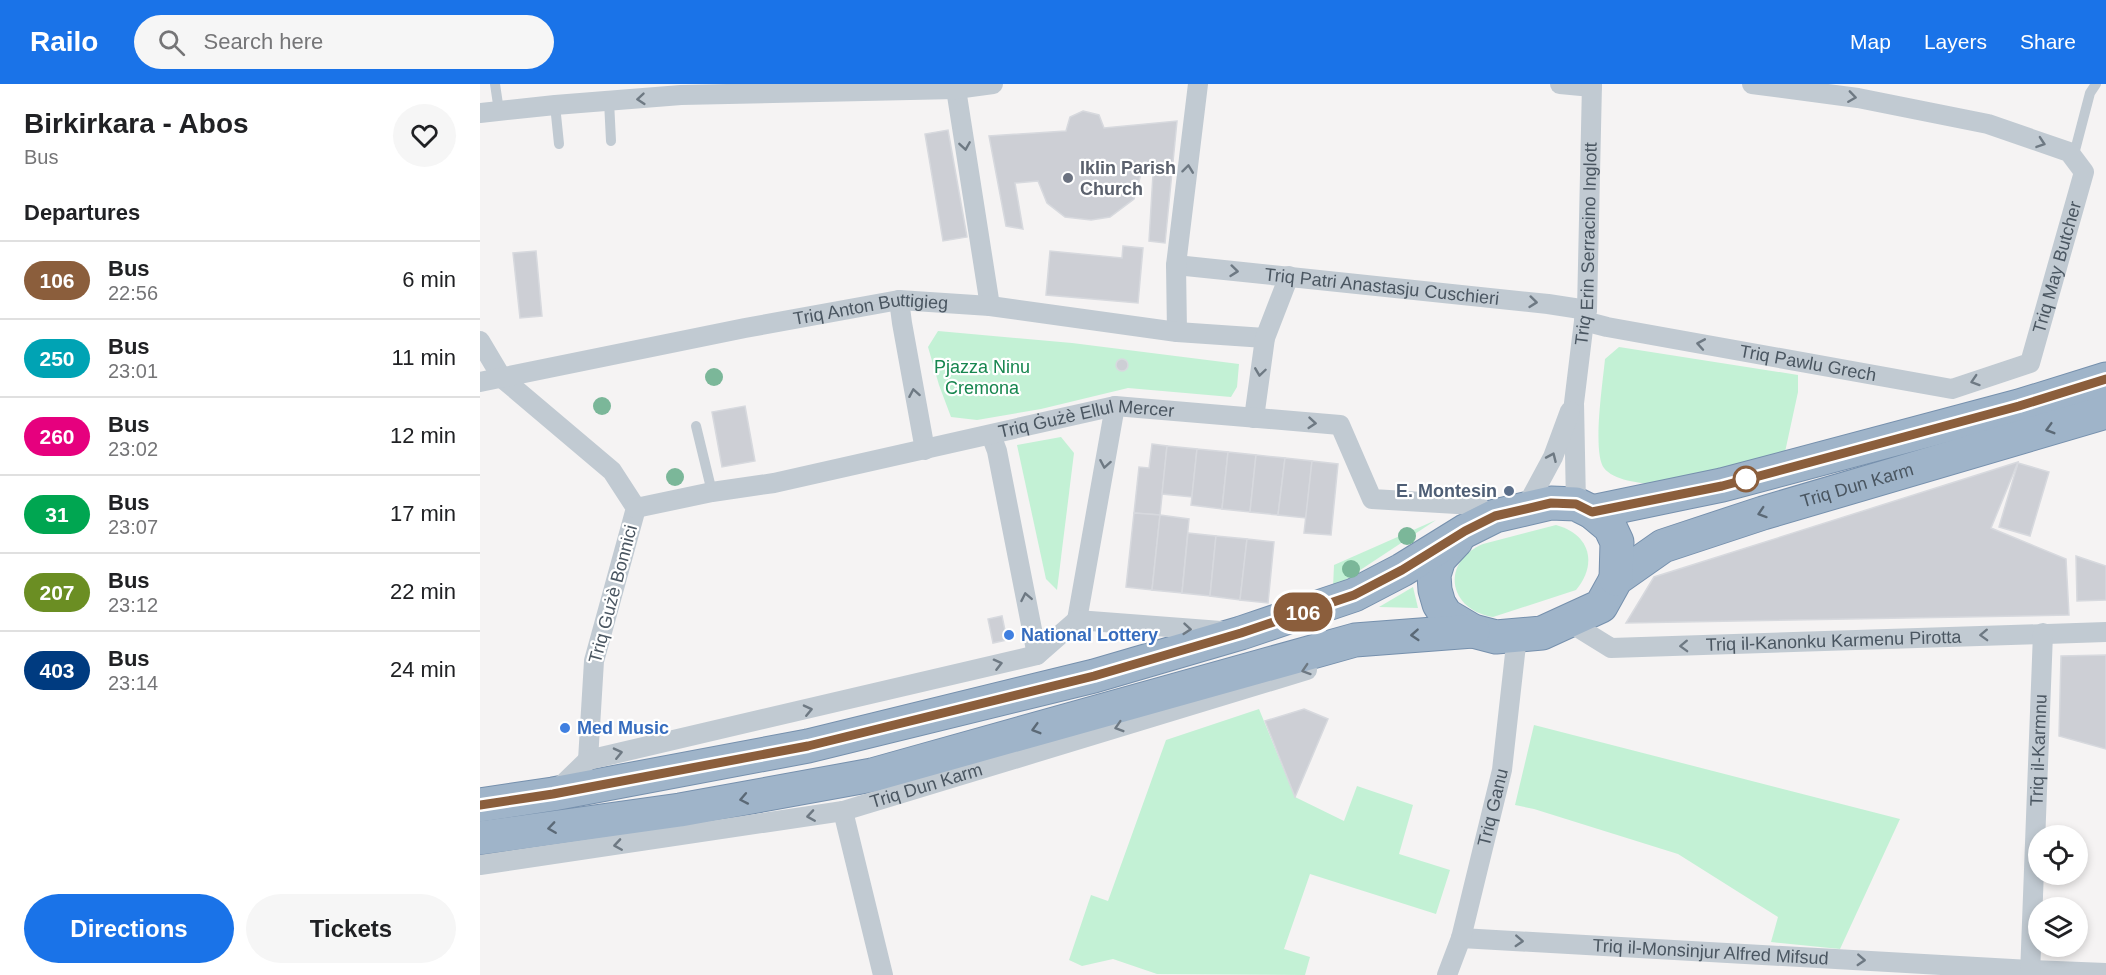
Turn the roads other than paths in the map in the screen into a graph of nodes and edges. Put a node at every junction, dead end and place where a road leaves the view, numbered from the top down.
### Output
1 (495, 84) edge
2 (993, 84) edge
3 (1198, 84) edge
4 (1560, 84) edge
5 (1752, 84) edge
6 (2096, 84) edge
7 (1592, 86) edge
8 (956, 89) junction
9 (680, 90) edge
10 (609, 101) junction
11 (555, 105) junction
12 (489, 112) edge
13 (611, 141) dead end
14 (559, 144) dead end
15 (2079, 165) junction
16 (1176, 265) junction
17 (1289, 276) junction
18 (900, 300) junction
19 (990, 306) junction
20 (1586, 316) junction
21 (1177, 332) junction
22 (1265, 338) junction
23 (480, 341) edge
24 (2031, 363) joint
25 (502, 378) junction
26 (2106, 380) edge
27 (480, 382) edge
28 (1574, 403) junction
29 (1115, 406) junction
30 (2106, 412) edge
31 (1254, 418) junction
32 (696, 426) dead end
33 (991, 435) junction
34 (925, 450) junction
35 (712, 492) junction
36 (636, 508) junction
37 (1584, 508) junction
38 (1510, 512) junction
39 (1465, 531) junction
40 (1616, 579) junction
41 (1077, 620) junction
42 (1569, 622) junction
43 (1473, 631) junction
44 (2106, 632) edge
45 (1241, 633) junction
46 (2043, 633) junction
47 (1517, 636) junction
48 (1355, 640) junction
49 (1037, 655) junction
50 (588, 760) junction
51 (553, 794) junction
52 (480, 805) edge
53 (843, 811) junction
54 (480, 838) edge
55 (480, 865) edge
56 (1461, 938) junction
57 (2030, 973) edge
58 (2106, 973) edge
59 (883, 975) edge
60 (1446, 975) edge

1 - 12 lane
2 - 8 street
16 -> 3 street
4 - 7 street
5 -> 15 street
6 - 15 lane
7 - 20 street, Triq Erin Serracino Inglott
8 - 9 street
8 -> 19 street
9 -> 10 street
10 - 11 street
10 - 13 lane
11 - 12 street
11 - 14 lane
15 - 24 street, Triq May Butcher
16 -> 17 street, Triq Patri Anastasju Cuschieri
16 - 21 street
17 -> 20 street, Triq Patri Anastasju Cuschieri
17 - 22 street
18 - 19 street, Triq Anton Buttigieg
18 - 25 street, Triq Anton Buttigieg
34 -> 18 street
19 - 21 street, Triq Anton Buttigieg
24 -> 20 street, Triq Pawlu Grech
20 - 28 street, Triq Erin Serracino Inglott
21 - 22 street, Triq Anton Buttigieg
22 -> 31 street
23 - 25 street, Triq Gużè Bonnici
25 - 27 street, Triq Anton Buttigieg
25 - 36 street, Triq Gużè Bonnici
26 - 37 highway, Triq Dun Karm
28 - 37 street, Triq Erin Serracino Inglott
38 -> 28 street, Triq Erin Serracino Inglott
29 - 31 street, Triq Ġużè Ellul Mercer
29 - 33 street, Triq Ġużè Ellul Mercer
29 -> 41 street
30 -> 40 highway, Triq Dun Karm
31 -> 38 street, Triq Ġużè Ellul Mercer
32 - 35 lane
33 - 34 street, Triq Ġużè Ellul Mercer
49 -> 33 street
34 - 35 street, Triq Ġużè Ellul Mercer
35 - 36 street, Triq Ġużè Ellul Mercer
36 - 50 street, Triq Gużè Bonnici
37 - 38 highway, Triq Dun Karm
37 - 40 highway, Triq Dun Karm
38 - 39 highway, Triq Dun Karm
39 - 43 highway, Triq Dun Karm
39 - 45 highway, Triq Dun Karm
40 - 42 highway, Triq Dun Karm
41 -> 45 street, Triq Dun Karm
41 - 49 street
46 -> 42 street, Triq il-Kanonku Karmenu Pirotta
42 - 47 highway, Triq Dun Karm
43 - 47 highway, Triq Dun Karm
43 -> 48 highway, Triq Dun Karm
44 - 46 street, Triq il-Kanonku Karmenu Pirotta
45 - 51 highway, Triq Dun Karm
46 - 57 street, Triq il-Karmnu
47 - 56 street, Triq Ganu
48 -> 53 street, Triq Dun Karm
48 -> 54 highway, Triq Dun Karm
50 -> 49 street
50 - 51 street
51 - 52 highway, Triq Dun Karm
53 -> 55 street, Triq Dun Karm
53 - 59 street
56 -> 57 street, Triq il-Monsinjur Alfred Mifsud
56 - 60 street, Triq Ganu
57 - 58 street, Triq il-Monsinjur Alfred Mifsud

